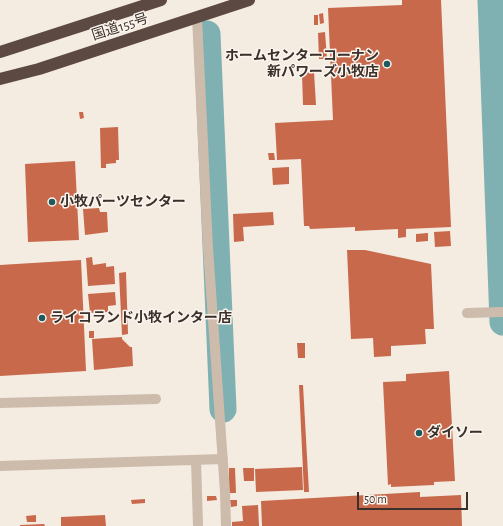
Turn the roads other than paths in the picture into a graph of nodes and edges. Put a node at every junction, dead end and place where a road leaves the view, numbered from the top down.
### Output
1 (161, 0) edge
2 (249, 0) edge
3 (197, 17) junction
4 (0, 52) edge
5 (0, 79) edge
6 (503, 312) edge
7 (467, 313) dead end
8 (156, 399) dead end
9 (0, 403) edge
10 (223, 459) junction
11 (196, 460) junction
12 (0, 466) edge
13 (198, 526) edge
14 (226, 526) edge

1 - 4 highway, 国道155号
2 - 3 highway, 国道155号
3 - 5 highway, 国道155号
3 - 10 street
6 - 7 street
8 - 9 street
10 - 11 street
10 - 14 street
11 - 12 street
11 - 13 street

